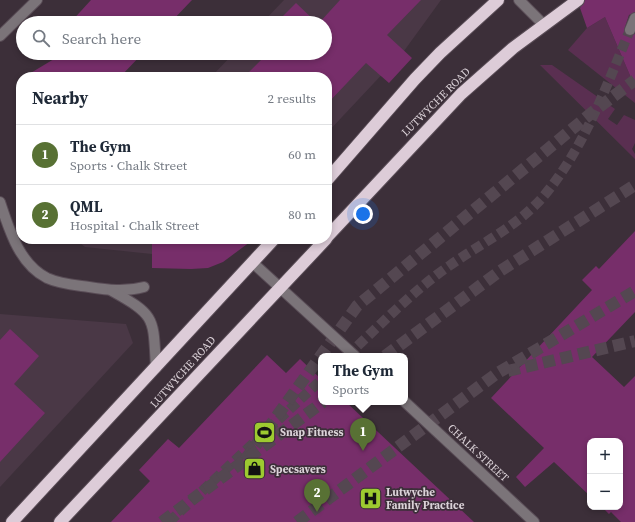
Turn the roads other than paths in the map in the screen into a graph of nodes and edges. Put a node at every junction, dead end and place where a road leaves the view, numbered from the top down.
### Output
1 (37, 0) edge
2 (498, 0) edge
3 (519, 0) edge
4 (578, 0) edge
5 (21, 16) edge
6 (635, 18) edge
7 (16, 20) edge
8 (544, 25) junction
9 (630, 30) tunnel mouth
10 (0, 36) edge
11 (332, 174) edge
12 (0, 202) edge
13 (332, 232) edge
14 (16, 241) edge
15 (17, 244) edge
16 (270, 244) edge
17 (320, 244) edge
18 (253, 263) junction
19 (144, 287) dead end
20 (279, 288) junction
21 (110, 290) junction
22 (352, 353) edge
23 (156, 368) junction
24 (408, 405) edge
25 (12, 522) edge
26 (60, 522) edge
27 (534, 522) edge

1 - 5 street
2 - 11 highway
3 - 8 street
4 - 8 highway, LUTWYCHE ROAD
6 - 9 street
7 - 10 street
8 - 13 highway, LUTWYCHE ROAD
12 - 14 street
15 - 21 street
16 - 18 highway, LUTWYCHE ROAD
17 - 20 highway, LUTWYCHE ROAD
18 - 20 street
18 - 23 highway, LUTWYCHE ROAD
19 - 21 street
20 - 22 street
20 - 26 highway, LUTWYCHE ROAD
21 - 23 street
23 - 25 highway, LUTWYCHE ROAD
24 - 27 street, CHALK STREET

